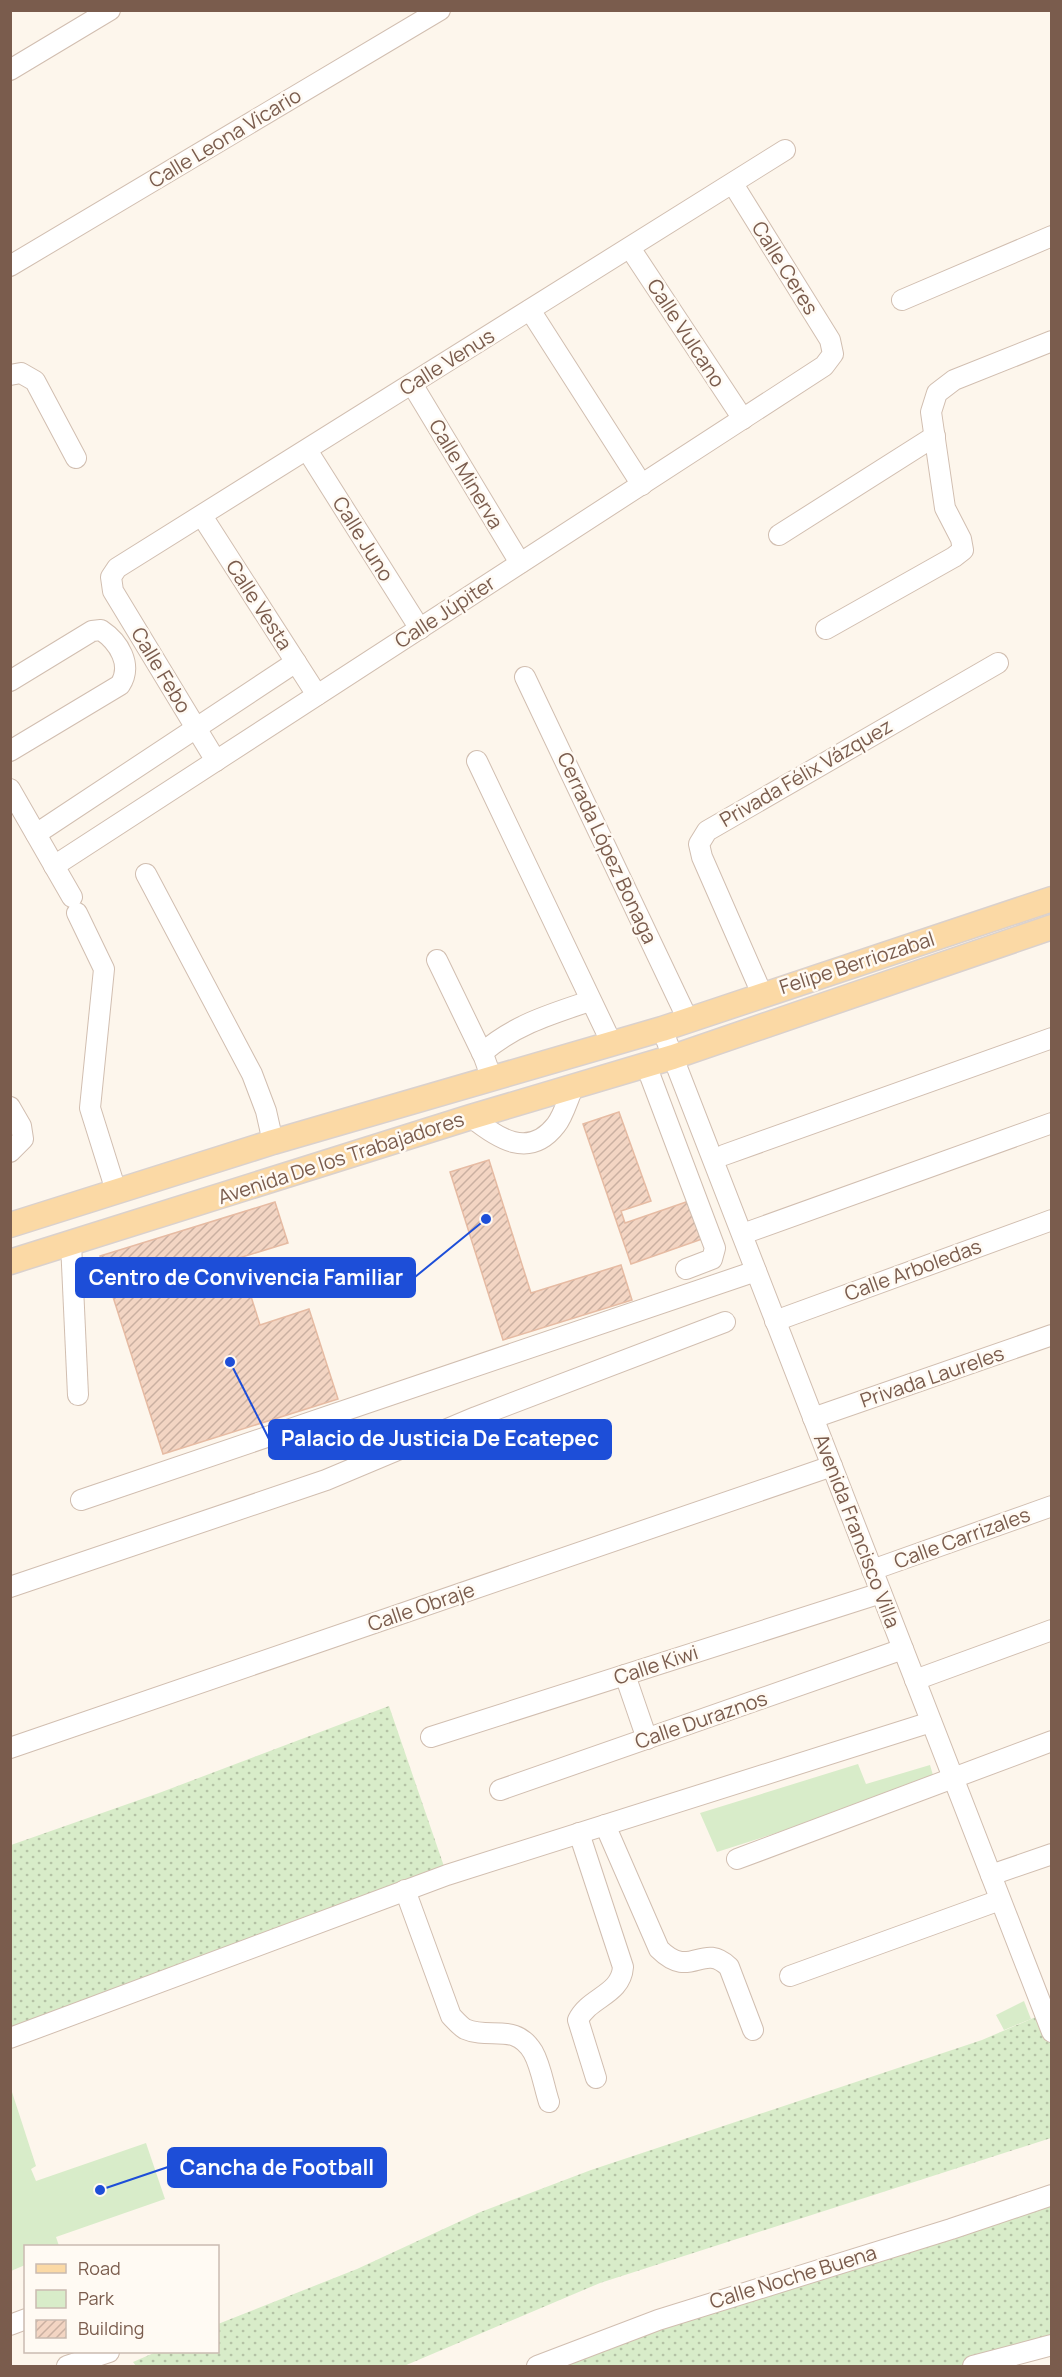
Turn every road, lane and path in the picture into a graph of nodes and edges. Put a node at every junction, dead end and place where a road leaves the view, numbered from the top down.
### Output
1 (110, 10) edge
2 (440, 10) edge
3 (10, 70) edge
4 (785, 150) dead end
5 (733, 184) junction
6 (1052, 236) edge
7 (630, 248) junction
8 (10, 266) edge
9 (902, 300) dead end
10 (531, 310) junction
11 (1052, 341) edge
12 (833, 354) joint
13 (10, 375) edge
14 (412, 384) junction
15 (743, 419) junction
16 (934, 436) junction
17 (307, 450) junction
18 (76, 458) dead end
19 (642, 485) junction
20 (202, 516) junction
21 (779, 535) dead end
22 (520, 563) junction
23 (111, 577) joint
24 (420, 628) junction
25 (826, 629) dead end
26 (296, 662) junction
27 (998, 663) dead end
28 (525, 677) dead end
29 (10, 681) edge
30 (317, 695) junction
31 (196, 728) junction
32 (10, 751) edge
33 (216, 761) junction
34 (477, 761) dead end
35 (10, 789) edge
36 (36, 834) junction
37 (54, 866) junction
38 (146, 874) dead end
39 (1052, 899) edge
40 (1052, 927) edge
41 (437, 960) dead end
42 (762, 994) junction
43 (590, 1001) junction
44 (688, 1020) junction
45 (662, 1029) junction
46 (1052, 1038) edge
47 (612, 1044) junction
48 (482, 1053) junction
49 (673, 1057) junction
50 (645, 1065) junction
51 (492, 1079) junction
52 (574, 1086) junction
53 (10, 1107) edge
54 (471, 1117) junction
55 (1052, 1123) edge
56 (713, 1127) dead end
57 (273, 1143) junction
58 (10, 1152) edge
59 (724, 1155) junction
60 (116, 1191) junction
61 (1052, 1220) edge
62 (10, 1225) edge
63 (751, 1232) junction
64 (71, 1243) junction
65 (10, 1262) edge
66 (759, 1267) junction
67 (686, 1269) dead end
68 (776, 1321) junction
69 (725, 1322) dead end
70 (1052, 1335) edge
71 (78, 1395) dead end
72 (813, 1418) junction
73 (832, 1466) junction
74 (81, 1500) dead end
75 (1052, 1506) edge
76 (872, 1570) junction
77 (10, 1587) edge
78 (881, 1593) junction
79 (1052, 1630) edge
80 (903, 1649) junction
81 (625, 1675) junction
82 (915, 1680) junction
83 (931, 1722) junction
84 (431, 1737) dead end
85 (647, 1739) junction
86 (1052, 1741) edge
87 (10, 1748) edge
88 (952, 1777) junction
89 (500, 1790) dead end
90 (605, 1825) junction
91 (579, 1833) junction
92 (1052, 1854) edge
93 (737, 1859) dead end
94 (991, 1875) junction
95 (405, 1890) junction
96 (1000, 1900) junction
97 (790, 1976) dead end
98 (753, 2030) dead end
99 (1052, 2032) edge
100 (10, 2038) edge
101 (596, 2078) dead end
102 (549, 2102) dead end
103 (1052, 2195) edge
104 (1052, 2345) edge
105 (106, 2353) edge
106 (79, 2361) edge
107 (537, 2367) edge
108 (973, 2367) edge

1 - 3 street
2 - 8 street, Calle Leona Vicario
4 - 5 street, Calle Venus
5 - 7 street, Calle Venus
5 - 12 street, Calle Ceres
6 - 9 street
7 - 10 street, Calle Venus
7 - 15 street, Calle Vulcano
10 - 14 street, Calle Venus
10 - 19 street
11 - 16 street
12 - 15 street, Calle Júpiter
13 - 18 street
14 - 17 street, Calle Venus
14 - 22 street, Calle Minerva
15 - 19 street, Calle Júpiter
16 - 21 street
16 - 25 street
17 - 20 street, Calle Venus
17 - 24 street, Calle Juno
19 - 22 street, Calle Júpiter
20 - 23 street, Calle Venus
20 - 26 street, Calle Vesta
22 - 24 street, Calle Júpiter
23 - 31 street, Calle Febo
24 - 30 street, Calle Júpiter
26 - 30 street, Calle Vesta
26 - 31 street
27 - 42 street, Privada Félix Vázquez
28 - 44 street, Cerrada López Bonaga
29 - 32 street
30 - 33 street, Calle Júpiter
31 - 33 street, Calle Febo
31 - 36 street
33 - 37 street, Calle Júpiter
34 - 43 street
35 - 36 street
36 - 37 street
37 - 60 street
38 - 57 street
39 - 42 main road, Felipe Berriozabal
40 - 49 main road, Felipe Berriozabal
41 - 48 street
42 - 44 main road, Felipe Berriozabal
43 - 47 street
43 - 48 street
44 - 45 main road, Felipe Berriozabal
45 - 47 main road, Avenida De los Trabajadores
45 - 49 street, Avenida Francisco Villa
46 - 59 street
47 - 51 main road, Avenida De los Trabajadores
48 - 51 street
49 - 50 main road, Avenida De los Trabajadores
49 - 66 street, Avenida Francisco Villa
50 - 52 main road, Avenida De los Trabajadores
50 - 67 street
51 - 57 main road, Avenida De los Trabajadores
52 - 54 main road, Avenida De los Trabajadores
52 - 54 street
53 - 58 street
54 - 64 main road, Avenida De los Trabajadores
55 - 63 street
56 - 59 street
57 - 60 main road, Avenida De los Trabajadores
59 - 63 street
60 - 62 main road, Avenida De los Trabajadores
61 - 68 street, Calle Arboledas
63 - 66 street
64 - 65 main road, Avenida De los Trabajadores
64 - 71 street
66 - 68 street, Avenida Francisco Villa
66 - 74 street
68 - 72 street, Avenida Francisco Villa
69 - 77 street
70 - 72 street, Privada Laureles
72 - 73 street, Avenida Francisco Villa
73 - 76 street, Avenida Francisco Villa
73 - 87 street, Calle Obraje
75 - 76 street, Calle Carrizales
76 - 78 street, Avenida Francisco Villa
78 - 80 street, Avenida Francisco Villa
78 - 81 street, Calle Kiwi
79 - 82 street
80 - 82 street, Avenida Francisco Villa
80 - 85 street, Calle Duraznos
81 - 84 street, Calle Kiwi
81 - 85 street
82 - 83 street, Avenida Francisco Villa
83 - 88 street, Avenida Francisco Villa
83 - 90 street
85 - 89 street, Calle Duraznos
86 - 88 street
88 - 93 street
88 - 94 street, Avenida Francisco Villa
90 - 91 street
90 - 98 street
91 - 95 street
91 - 101 street
92 - 94 street
94 - 96 street, Avenida Francisco Villa
95 - 100 street
95 - 102 street
96 - 97 street
96 - 99 street, Avenida Francisco Villa
103 - 107 street, Calle Noche Buena
104 - 108 street
105 - 106 street

